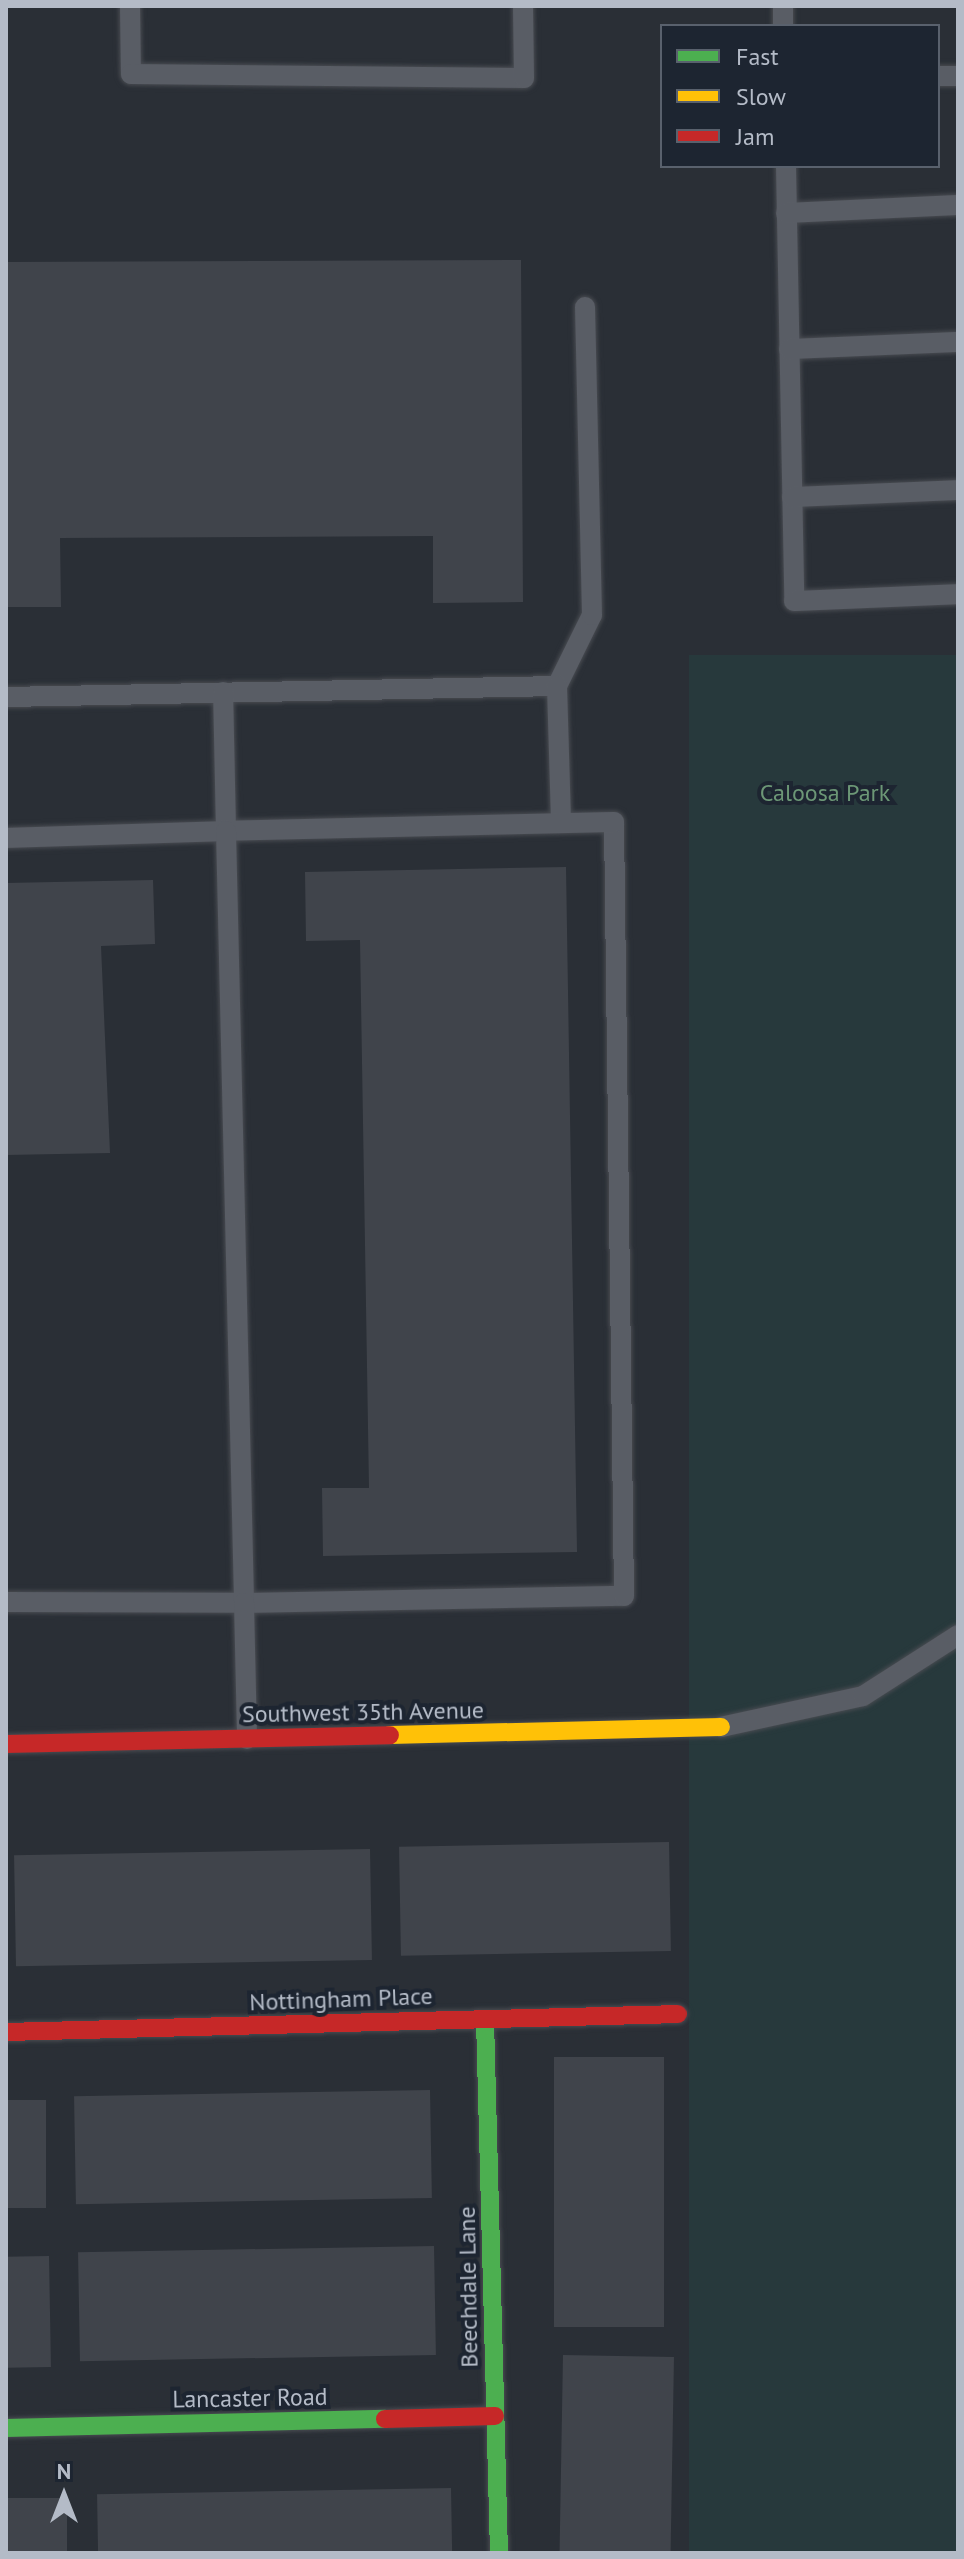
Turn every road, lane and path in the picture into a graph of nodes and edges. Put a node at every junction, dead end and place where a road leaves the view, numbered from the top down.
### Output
1 (130, 6) edge
2 (523, 6) edge
3 (786, 168) edge
4 (958, 205) edge
5 (786, 213) junction
6 (585, 307) dead end
7 (958, 342) edge
8 (789, 349) junction
9 (958, 490) edge
10 (792, 497) junction
11 (958, 594) edge
12 (557, 686) junction
13 (223, 692) junction
14 (6, 697) edge
15 (561, 823) junction
16 (226, 831) junction
17 (6, 838) edge
18 (6, 1602) edge
19 (244, 1603) junction
20 (958, 1635) edge
21 (721, 1727) joint
22 (247, 1739) junction
23 (6, 1744) edge
24 (678, 2014) dead end
25 (485, 2019) junction
26 (6, 2032) edge
27 (495, 2416) junction
28 (6, 2428) edge
29 (499, 2553) edge

1 - 2 lane
3 - 5 lane
4 - 5 lane
5 - 8 lane
6 - 12 lane
7 - 8 lane
8 - 10 lane
9 - 10 lane
10 - 11 lane
12 - 13 lane
12 - 15 lane
13 - 14 lane
13 - 16 lane
15 - 16 lane
15 - 19 lane
16 - 17 lane
16 - 19 lane
18 - 19 lane
19 - 22 lane
20 - 21 lane
21 - 22 street, Southwest 35th Avenue
22 - 23 street, Southwest 35th Avenue
24 - 25 street, Nottingham Place
25 - 26 street, Nottingham Place
25 - 27 street, Beechdale Lane
27 - 28 street, Lancaster Road
27 - 29 street, Beechdale Lane

